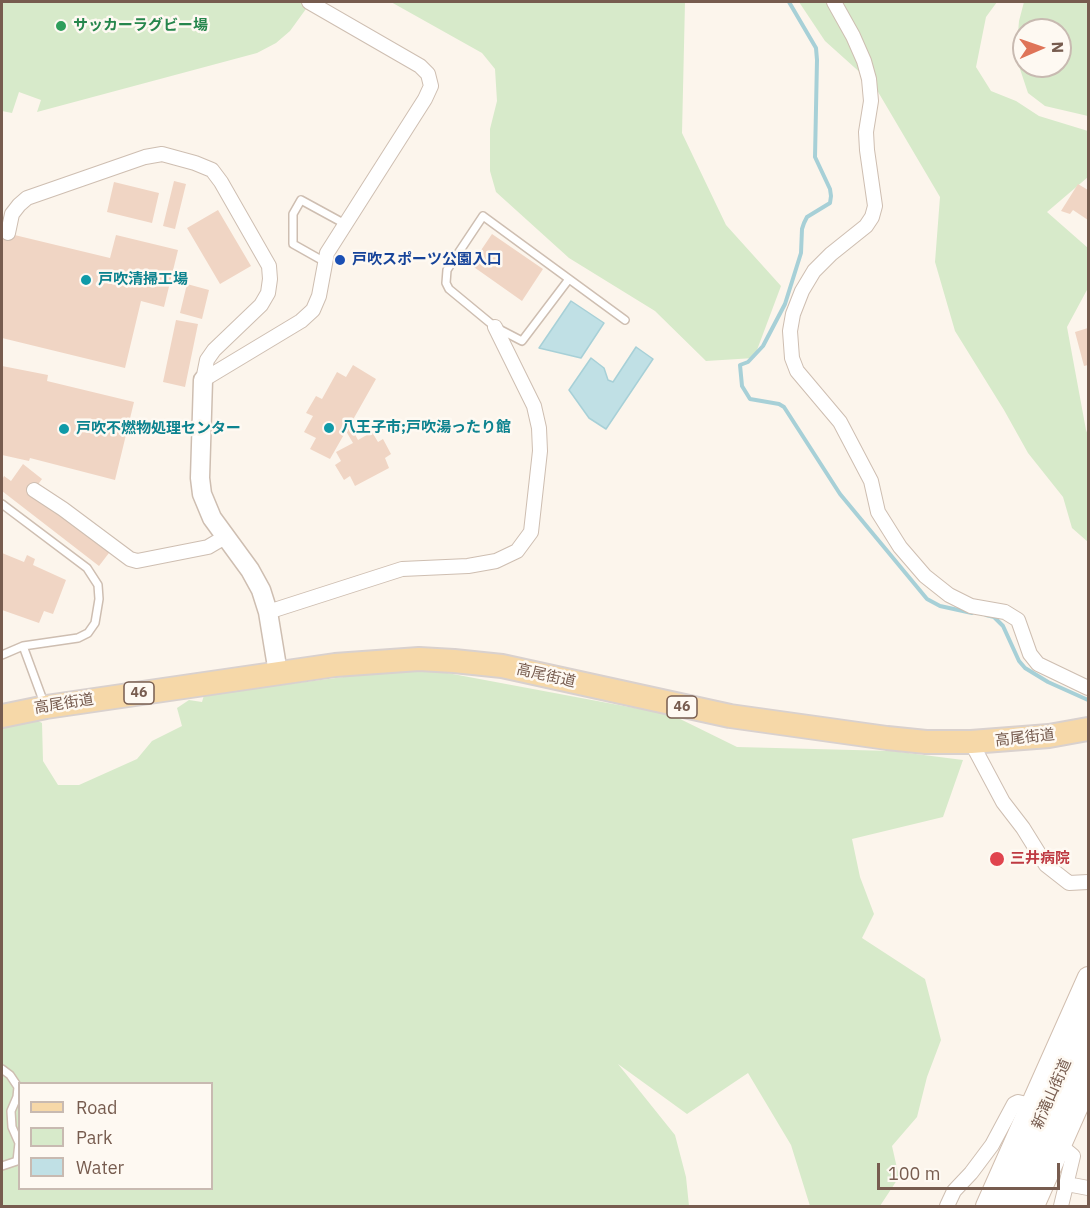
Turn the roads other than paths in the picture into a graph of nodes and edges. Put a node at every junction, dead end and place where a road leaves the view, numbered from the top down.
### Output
1 (309, 2) edge
2 (834, 2) edge
3 (345, 224) junction
4 (8, 233) dead end
5 (326, 262) junction
6 (569, 279) junction
7 (625, 320) dead end
8 (495, 327) junction
9 (203, 380) junction
10 (34, 490) dead end
11 (2, 504) edge
12 (225, 537) junction
13 (268, 612) junction
14 (23, 646) junction
15 (2, 655) edge
16 (278, 673) junction
17 (1089, 688) edge
18 (46, 706) junction
19 (2, 716) edge
20 (1089, 729) edge
21 (971, 742) junction
22 (1089, 882) edge
23 (1089, 977) edge
24 (1089, 1014) edge
25 (1089, 1050) edge
26 (2, 1069) edge
27 (1089, 1084) edge
28 (18, 1087) edge
29 (18, 1087) edge
30 (1031, 1105) junction
31 (18, 1139) edge
32 (1061, 1146) junction
33 (18, 1155) edge
34 (2, 1166) edge
35 (1067, 1184) junction
36 (1089, 1188) edge
37 (947, 1206) edge
38 (986, 1206) edge
39 (1001, 1206) edge
40 (1018, 1206) edge
41 (1034, 1206) edge
42 (1061, 1206) edge

1 - 3 street
2 - 17 street
3 - 5 street
3 - 5 lane
4 - 9 street
5 - 9 street
6 - 7 lane
6 - 8 lane
6 - 8 lane
8 - 13 street
9 - 12 street
10 - 12 street
11 - 14 lane
12 - 13 street
13 - 16 street
14 - 15 lane
14 - 18 lane
16 - 18 main road, 高尾街道 / 46
16 - 21 main road, 高尾街道 / 46
18 - 19 main road, 高尾街道 / 46
20 - 21 main road, 高尾街道 / 46
21 - 22 street
23 - 30 main road
24 - 39 main road, 新滝山街道
25 - 40 main road, 新滝山街道
26 - 28 lane
27 - 32 main road
29 - 31 lane
30 - 37 street
30 - 38 main road
32 - 35 street
32 - 41 main road
33 - 34 lane
35 - 36 street
35 - 42 street

